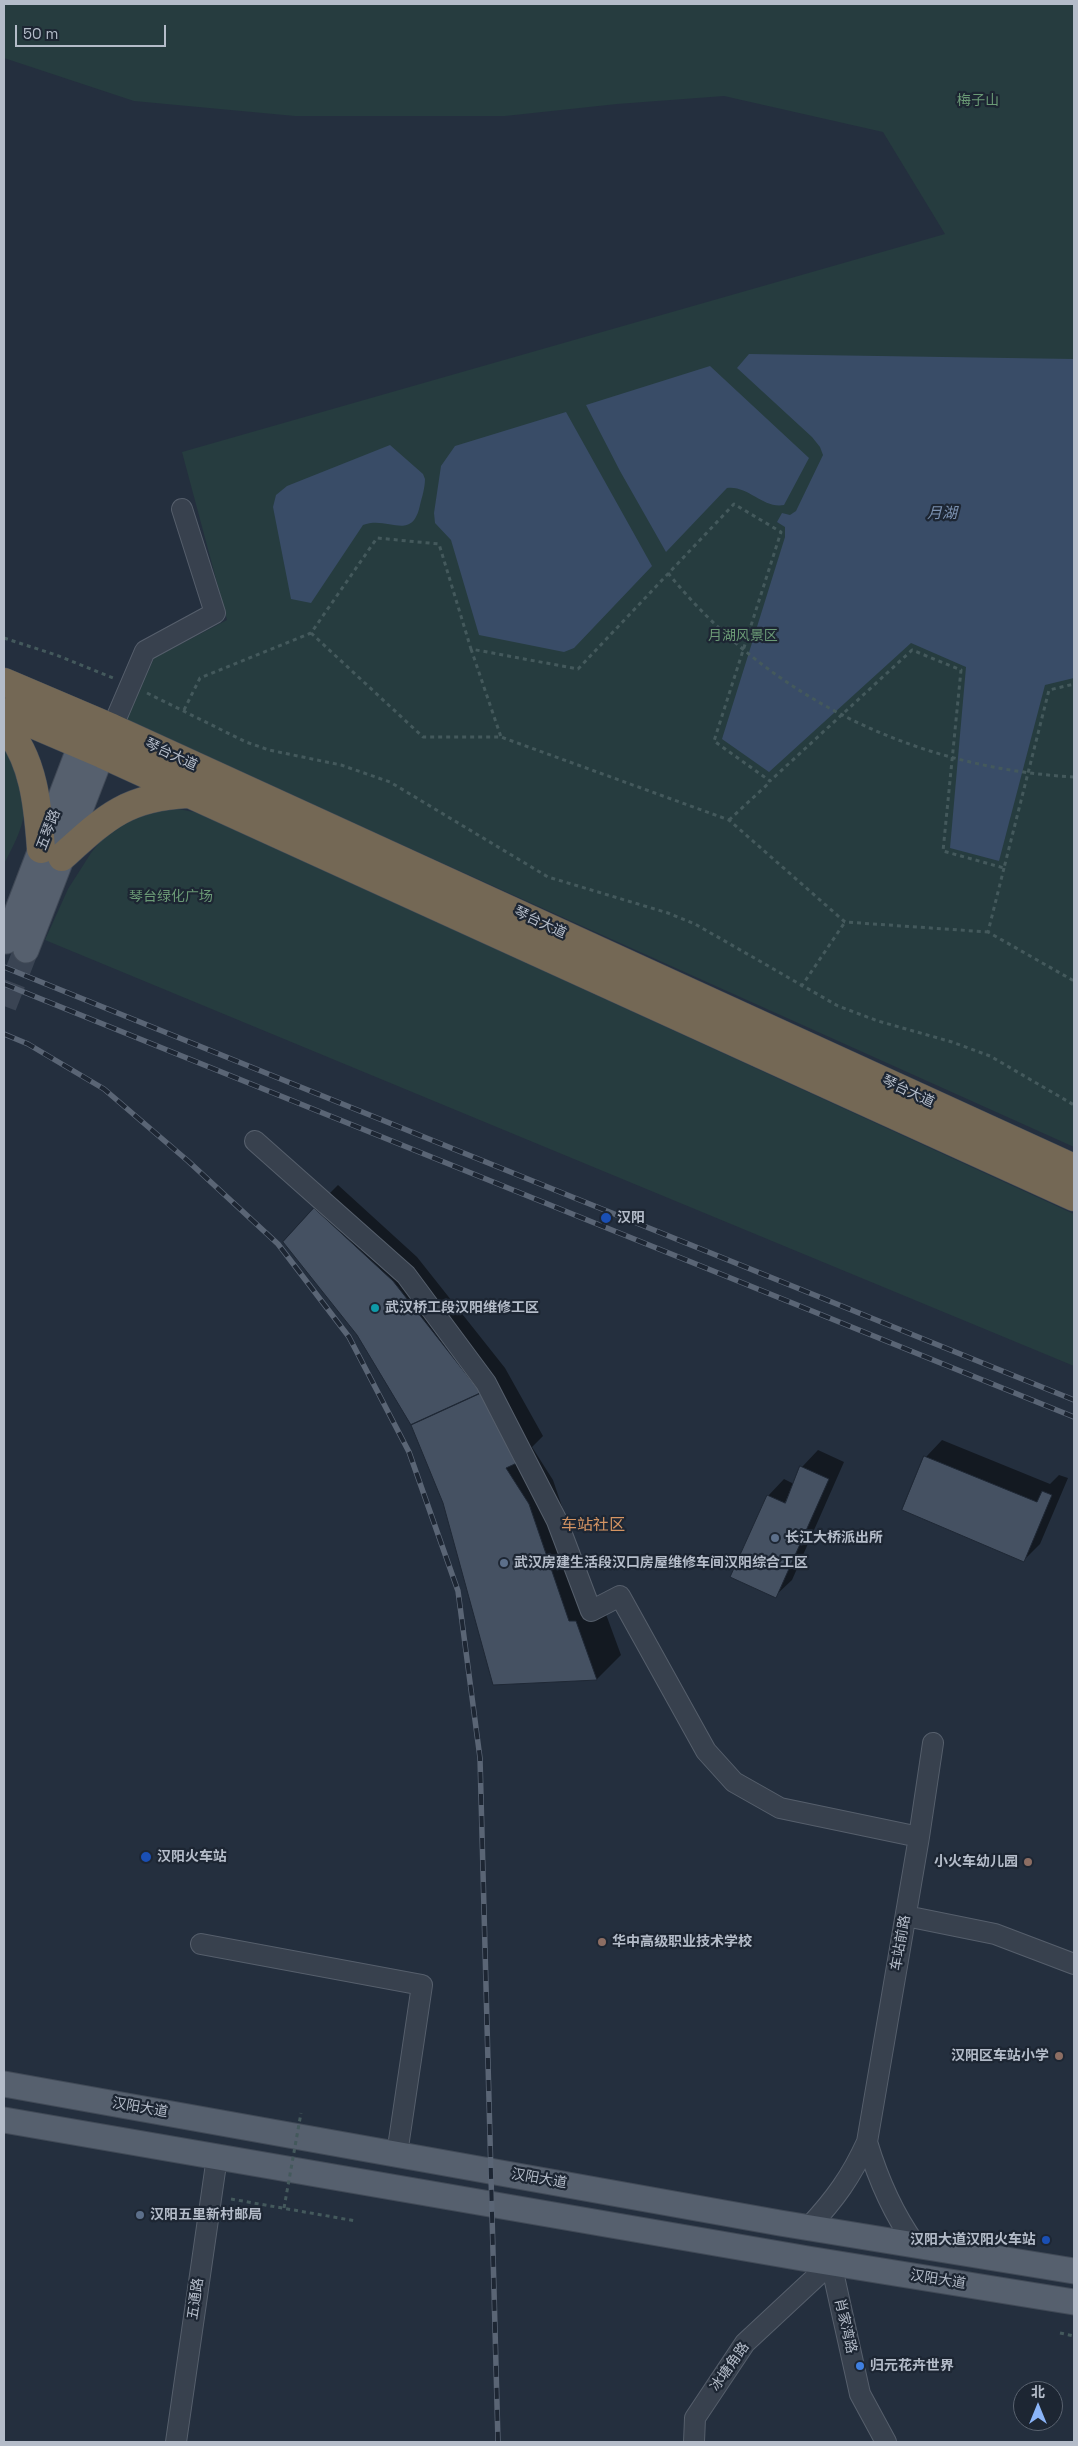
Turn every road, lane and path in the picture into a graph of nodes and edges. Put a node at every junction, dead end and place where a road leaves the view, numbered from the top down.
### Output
1 (182, 509) dead end
2 (668, 573) junction
3 (311, 633) junction
4 (4, 638) edge
5 (472, 649) junction
6 (743, 650) junction
7 (4, 682) edge
8 (1074, 684) edge
9 (130, 685) junction
10 (184, 710) junction
11 (4, 712) edge
12 (841, 716) junction
13 (101, 724) junction
14 (4, 726) edge
15 (501, 737) junction
16 (91, 749) junction
17 (953, 757) junction
18 (1028, 772) junction
19 (1074, 777) edge
20 (770, 782) junction
21 (187, 794) junction
22 (729, 820) junction
23 (52, 853) junction
24 (1004, 868) junction
25 (845, 922) junction
26 (988, 932) junction
27 (16, 946) tunnel mouth
28 (1074, 981) edge
29 (801, 987) junction
30 (1074, 1104) edge
31 (255, 1141) dead end
32 (1074, 1168) edge
33 (1074, 1197) edge
34 (933, 1743) dead end
35 (919, 1837) junction
36 (906, 1916) junction
37 (201, 1944) dead end
38 (1074, 1964) edge
39 (4, 2084) edge
40 (301, 2112) dead end
41 (4, 2120) edge
42 (867, 2142) junction
43 (397, 2154) junction
44 (217, 2157) junction
45 (228, 2198) dead end
46 (284, 2208) junction
47 (356, 2221) dead end
48 (809, 2227) junction
49 (915, 2244) junction
50 (831, 2263) junction
51 (1074, 2271) edge
52 (1074, 2302) edge
53 (1060, 2333) dead end
54 (1074, 2336) edge
55 (176, 2442) edge
56 (694, 2442) edge
57 (886, 2442) edge

1 - 9 street
2 - 5 path
2 - 6 path
2 - 6 path
3 - 5 path
3 - 10 path
3 - 15 path
4 - 9 path
5 - 15 path
6 - 12 path
6 - 20 path
7 - 13 highway, 琴台大道
8 - 18 path
9 - 10 path
9 - 13 street
10 - 29 path
11 - 16 highway, 琴台大道
12 - 17 path
12 - 17 path
12 - 20 path
13 - 16 main road, 五琴路
13 - 32 highway, 琴台大道
14 - 23 highway
15 - 22 path
16 - 21 highway, 琴台大道
16 - 23 main road, 五琴路
17 - 18 path
17 - 24 path
18 - 19 path
18 - 24 path
20 - 22 path
21 - 23 highway
21 - 33 highway, 琴台大道
22 - 25 path
23 - 27 main road, 五琴路
24 - 26 path
25 - 26 path
25 - 29 path
26 - 28 path
29 - 30 path
31 - 35 street
34 - 35 street, 车站前路
35 - 36 street, 车站前路
36 - 38 street
36 - 42 street, 车站前路
37 - 43 street
39 - 43 main road, 汉阳大道
40 - 46 path, bridge
41 - 44 main road, 汉阳大道
42 - 48 street
42 - 49 street
43 - 48 main road, 汉阳大道
44 - 50 main road, 汉阳大道
44 - 55 street, 五通路
45 - 46 path
46 - 47 path
48 - 49 main road, 汉阳大道
49 - 51 main road, 汉阳大道
50 - 52 main road, 汉阳大道
50 - 56 street, 冰塘角路
50 - 57 street, 肖家湾路
53 - 54 path

